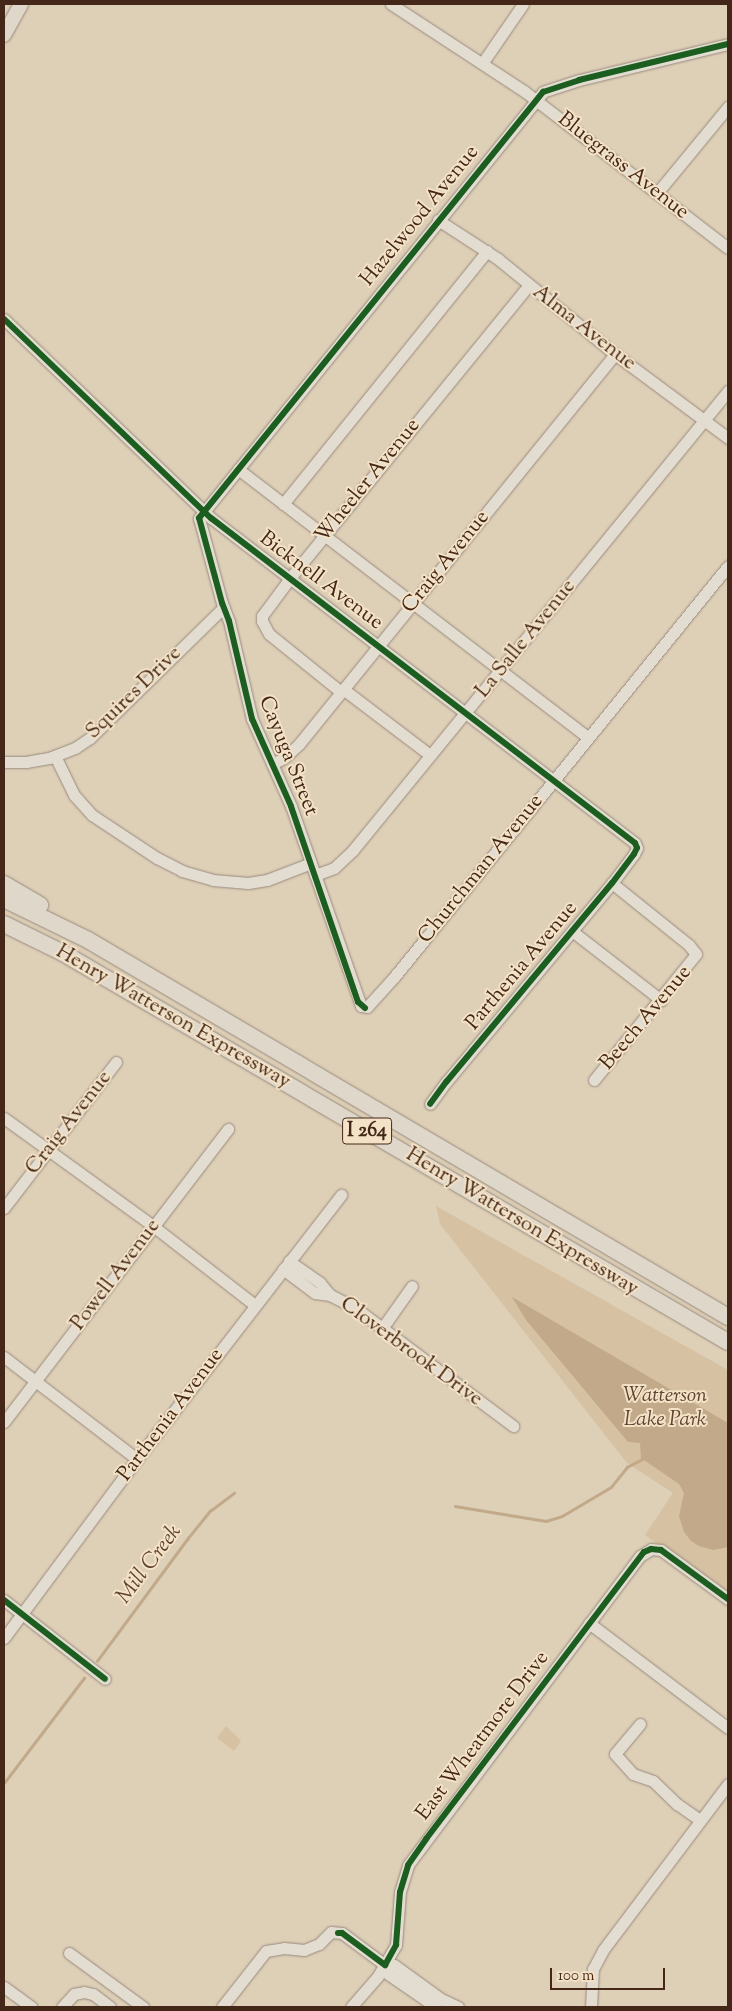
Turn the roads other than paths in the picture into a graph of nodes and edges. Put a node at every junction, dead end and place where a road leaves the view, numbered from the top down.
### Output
1 (20, 4) edge
2 (391, 4) edge
3 (523, 4) edge
4 (4, 35) edge
5 (728, 44) edge
6 (483, 62) junction
7 (536, 99) junction
8 (728, 107) edge
9 (657, 193) junction
10 (438, 220) junction
11 (727, 245) edge
12 (487, 251) junction
13 (529, 285) junction
14 (4, 318) edge
15 (615, 354) junction
16 (728, 391) edge
17 (704, 420) junction
18 (728, 438) edge
19 (238, 469) junction
20 (283, 504) junction
21 (204, 511) junction
22 (324, 536) junction
23 (728, 566) edge
24 (290, 578) junction
25 (412, 603) junction
26 (224, 607) junction
27 (378, 645) junction
28 (502, 670) junction
29 (342, 690) junction
30 (465, 713) junction
31 (588, 738) junction
32 (430, 754) junction
33 (55, 756) junction
34 (4, 762) edge
35 (272, 764) junction
36 (554, 780) junction
37 (637, 848) joint
38 (313, 869) junction
39 (612, 883) junction
40 (4, 884) edge
41 (4, 899) edge
42 (4, 924) edge
43 (572, 931) junction
44 (4, 936) edge
45 (88, 940) junction
46 (94, 972) junction
47 (661, 1000) junction
48 (365, 1008) joint
49 (116, 1062) dead end
50 (594, 1080) dead end
51 (430, 1104) dead end
52 (4, 1118) edge
53 (228, 1128) dead end
54 (48, 1150) junction
55 (340, 1195) dead end
56 (4, 1208) edge
57 (153, 1226) junction
58 (286, 1265) junction
59 (412, 1286) dead end
60 (255, 1305) junction
61 (728, 1317) edge
62 (383, 1327) junction
63 (728, 1342) edge
64 (4, 1358) edge
65 (34, 1381) junction
66 (4, 1422) edge
67 (512, 1426) dead end
68 (137, 1459) junction
69 (728, 1599) edge
70 (4, 1600) edge
71 (22, 1614) junction
72 (589, 1623) junction
73 (4, 1638) edge
74 (105, 1679) dead end
75 (640, 1724) dead end
76 (728, 1728) edge
77 (728, 1784) edge
78 (700, 1820) junction
79 (69, 1953) dead end
80 (385, 1965) junction
81 (4, 1987) edge
82 (32, 2007) edge
83 (62, 2007) edge
84 (110, 2007) edge
85 (143, 2007) edge
86 (222, 2007) edge
87 (351, 2007) edge
88 (436, 2007) edge
89 (458, 2007) edge
90 (591, 2007) edge

1 - 4 main road
2 - 6 street, Bluegrass Avenue
3 - 6 street
5 - 7 street, Hazelwood Avenue
6 - 7 street, Bluegrass Avenue
7 - 9 street, Bluegrass Avenue
7 - 10 street, Hazelwood Avenue
8 - 9 street
9 - 11 street, Bluegrass Avenue
10 - 12 street, Alma Avenue
10 - 19 street, Hazelwood Avenue
12 - 13 street, Alma Avenue
12 - 20 street
13 - 15 street, Alma Avenue
13 - 22 street, Wheeler Avenue
14 - 21 street, Bicknell Avenue
15 - 17 street, Alma Avenue
15 - 25 street, Craig Avenue
16 - 17 street, La Salle Avenue
17 - 18 street, Alma Avenue
17 - 28 street, La Salle Avenue
19 - 20 street
19 - 21 street, Hazelwood Avenue
20 - 22 street
21 - 24 street, Bicknell Avenue
21 - 26 street, Cayuga Street
22 - 24 street, Wheeler Avenue
22 - 25 street
23 - 31 street, Churchman Avenue
24 - 27 street, Bicknell Avenue
24 - 29 street, Wheeler Avenue
25 - 27 street, Craig Avenue
25 - 28 street
26 - 33 street, Squires Drive
26 - 35 street, Cayuga Street
27 - 29 street, Craig Avenue
27 - 30 street, Bicknell Avenue
28 - 30 street, La Salle Avenue
28 - 31 street
29 - 32 street, Wheeler Avenue
29 - 35 street, Craig Avenue
30 - 32 street, La Salle Avenue
30 - 36 street, Bicknell Avenue
31 - 36 street, Churchman Avenue
32 - 38 street, La Salle Avenue
33 - 34 street, Squires Drive
33 - 38 street, La Salle Avenue
35 - 38 street, Cayuga Street
36 - 37 street, Bicknell Avenue
36 - 48 street, Churchman Avenue
37 - 39 street, Parthenia Avenue
38 - 48 street, Cayuga Street
39 - 43 street, Parthenia Avenue
39 - 47 street, Beech Avenue
40 - 45 highway
41 - 45 highway, Henry Watterson Expressway / I 264
42 - 46 highway, Henry Watterson Expressway / I 264
43 - 47 street
43 - 51 street, Parthenia Avenue
44 - 46 highway
45 - 61 highway, Henry Watterson Expressway / I 264
46 - 63 highway, Henry Watterson Expressway / I 264
47 - 50 street, Beech Avenue
49 - 54 street, Craig Avenue
52 - 54 street
53 - 57 street, Powell Avenue
54 - 56 street, Craig Avenue
54 - 57 street
55 - 58 street, Parthenia Avenue
57 - 60 street
57 - 65 street, Powell Avenue
58 - 60 street, Parthenia Avenue
58 - 62 street, Cloverbrook Drive
59 - 62 street
60 - 68 street, Parthenia Avenue
62 - 67 street, Cloverbrook Drive
64 - 65 street
65 - 66 street, Powell Avenue
65 - 68 street
68 - 71 street, Parthenia Avenue
69 - 72 street, East Wheatmore Drive
70 - 71 street
71 - 73 street, Parthenia Avenue
71 - 74 street
72 - 76 street
72 - 80 street, East Wheatmore Drive
75 - 78 street
77 - 78 street
78 - 90 street
79 - 85 street
80 - 86 street
80 - 87 street, East Wheatmore Drive
80 - 88 street
80 - 89 street
81 - 82 street
83 - 84 street

